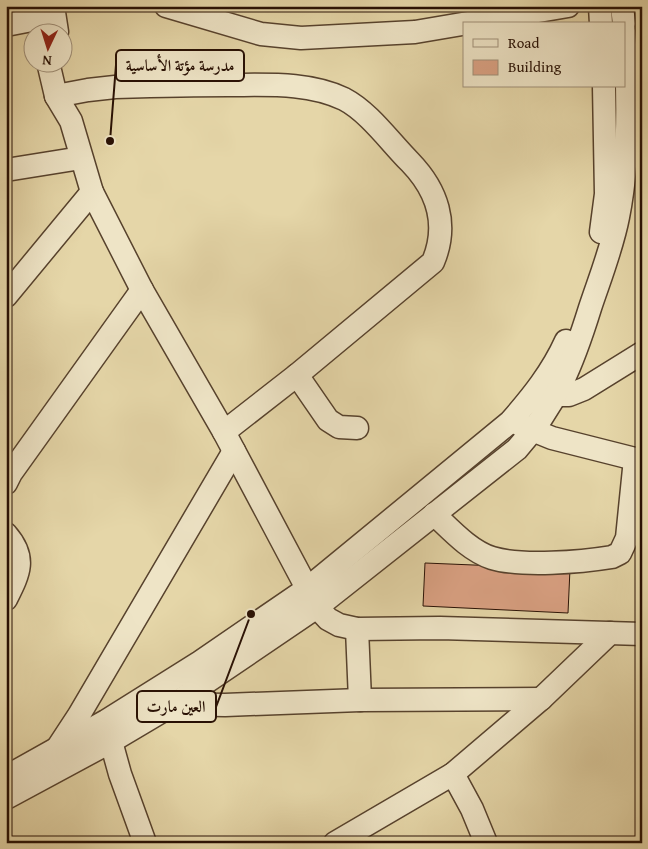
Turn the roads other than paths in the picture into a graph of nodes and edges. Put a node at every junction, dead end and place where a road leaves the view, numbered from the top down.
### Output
1 (166, 6) edge
2 (568, 6) edge
3 (600, 6) edge
4 (622, 6) edge
5 (42, 16) edge
6 (474, 22) edge
7 (601, 22) edge
8 (624, 22) edge
9 (463, 24) edge
10 (6, 25) edge
11 (53, 72) edge
12 (63, 72) edge
13 (626, 74) edge
14 (604, 88) edge
15 (64, 95) junction
16 (81, 158) junction
17 (6, 170) edge
18 (92, 192) junction
19 (142, 290) junction
20 (6, 296) edge
21 (642, 353) edge
22 (297, 375) junction
23 (547, 393) junction
24 (510, 422) junction
25 (357, 428) dead end
26 (534, 430) junction
27 (229, 441) junction
28 (638, 459) edge
29 (6, 483) edge
30 (434, 514) junction
31 (6, 534) edge
32 (313, 597) junction
33 (6, 599) edge
34 (357, 629) junction
35 (610, 633) junction
36 (642, 634) edge
37 (541, 699) junction
38 (360, 700) junction
39 (174, 704) junction
40 (108, 732) junction
41 (59, 760) junction
42 (453, 774) junction
43 (6, 777) edge
44 (6, 798) edge
45 (145, 843) edge
46 (335, 843) edge
47 (486, 843) edge

1 - 9 street
2 - 6 street
3 - 7 street
4 - 8 street
5 - 10 street
11 - 15 street
12 - 15 street
13 - 23 street
14 - 23 street
15 - 16 street
15 - 22 street
16 - 17 street
16 - 18 street
18 - 19 street
18 - 20 street
19 - 27 street
19 - 29 street
21 - 23 street
22 - 25 street
22 - 27 street
23 - 24 street
23 - 26 street
24 - 26 street
24 - 32 street
26 - 28 street
26 - 30 street
27 - 32 street
27 - 41 street
28 - 30 street
30 - 32 street
31 - 33 street
32 - 34 street
32 - 39 street
32 - 40 street
34 - 35 street
34 - 38 street
35 - 36 street
35 - 37 street
37 - 38 street
37 - 42 street
38 - 39 street
39 - 40 street
40 - 41 street
40 - 45 street
41 - 43 street
41 - 44 street
42 - 46 street
42 - 47 street

